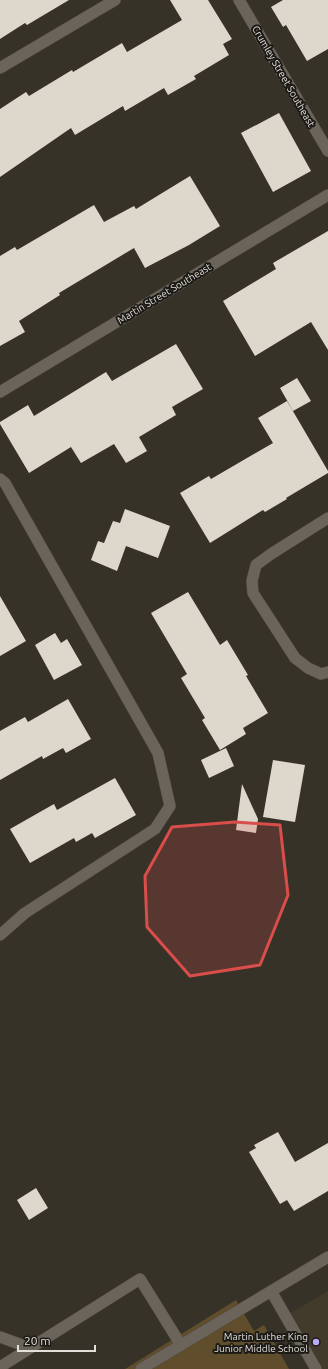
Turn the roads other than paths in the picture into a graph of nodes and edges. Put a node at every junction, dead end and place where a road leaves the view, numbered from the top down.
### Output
1 (115, 0) edge
2 (239, 0) edge
3 (0, 68) edge
4 (328, 151) edge
5 (328, 195) edge
6 (0, 392) edge
7 (0, 479) edge
8 (328, 518) edge
9 (328, 672) edge
10 (0, 935) edge
11 (328, 1257) edge
12 (271, 1291) junction
13 (0, 1337) edge
14 (181, 1345) junction
15 (30, 1348) junction
16 (0, 1367) edge
17 (141, 1369) edge
18 (316, 1369) edge

1 - 3 street
2 - 4 street, Crumley Street Southeast
5 - 6 street, Martin Street Southeast
7 - 10 street
8 - 9 street
11 - 12 street
12 - 14 street
12 - 18 street
13 - 15 street
14 - 15 street
14 - 17 street
15 - 16 street

